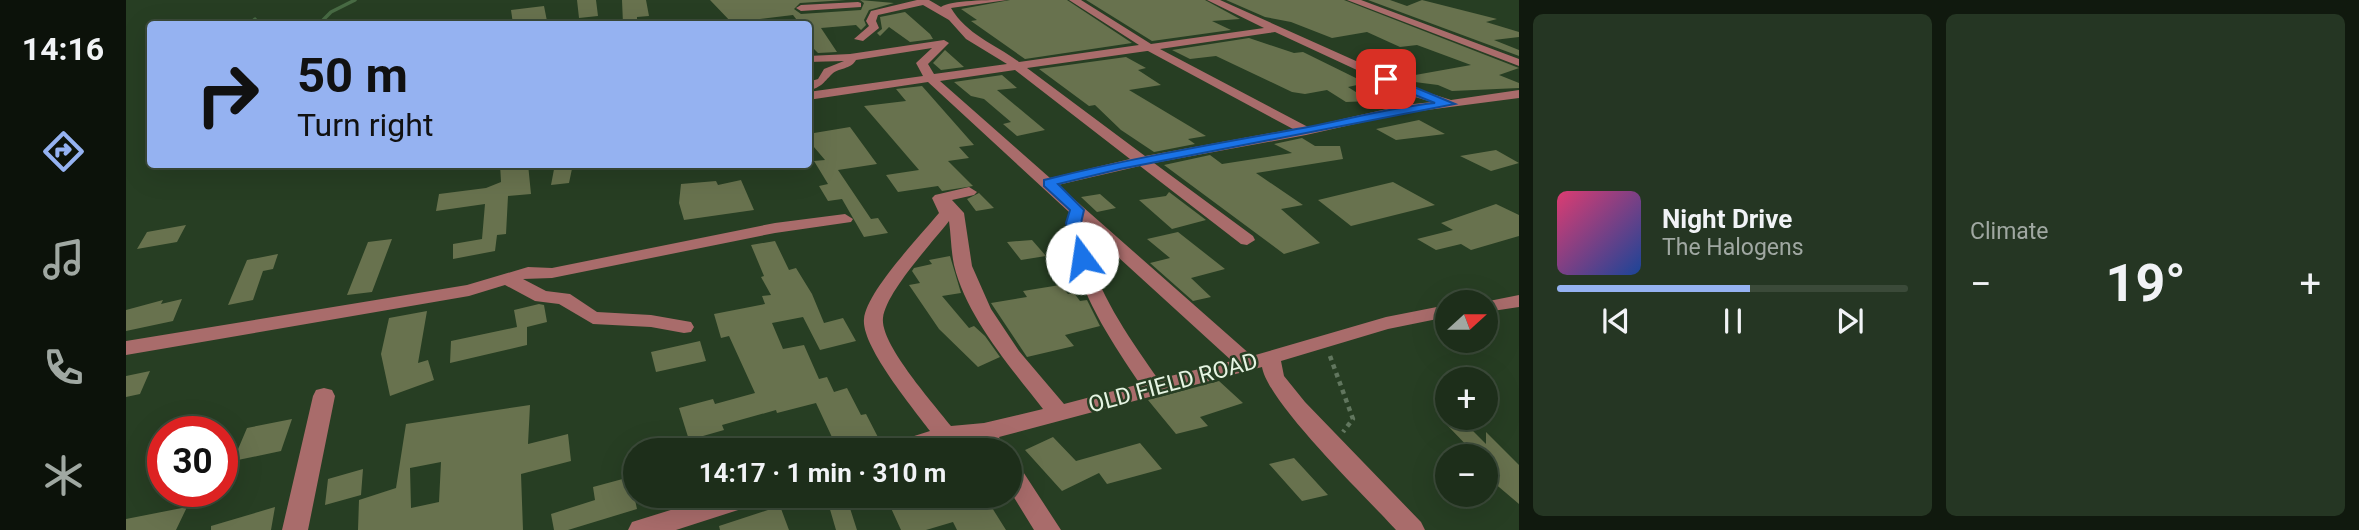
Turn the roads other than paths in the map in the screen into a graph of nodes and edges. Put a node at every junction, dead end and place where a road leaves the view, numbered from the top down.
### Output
1 (1002, 0) edge
2 (1074, 0) edge
3 (1212, 0) edge
4 (1352, 0) edge
5 (923, 1) edge
6 (855, 3) edge
7 (801, 8) dead end
8 (874, 13) junction
9 (953, 18) junction
10 (1276, 29) junction
11 (970, 37) junction
12 (859, 39) dead end
13 (943, 43) junction
14 (1152, 49) junction
15 (852, 57) junction
16 (812, 58) edge
17 (1519, 63) edge
18 (1017, 66) junction
19 (931, 79) junction
20 (812, 85) edge
21 (1519, 94) edge
22 (812, 95) edge
23 (1450, 104) junction
24 (1306, 131) junction
25 (1145, 161) junction
26 (1048, 183) junction
27 (969, 192) dead end
28 (940, 198) junction
29 (1077, 210) junction
30 (845, 219) dead end
31 (1247, 240) dead end
32 (506, 278) junction
33 (1519, 301) edge
34 (1498, 304) edge
35 (1435, 313) edge
36 (684, 327) dead end
37 (126, 348) edge
38 (1270, 357) junction
39 (1248, 364) junction
40 (1153, 388) junction
41 (324, 396) dead end
42 (1059, 413) junction
43 (945, 435) junction
44 (935, 438) edge
45 (967, 438) edge
46 (996, 438) edge
47 (1022, 490) edge
48 (720, 508) edge
49 (673, 526) edge
50 (295, 530) edge
51 (641, 530) edge
52 (1048, 530) edge
53 (1412, 530) edge

1 - 9 street
2 - 14 street
3 - 10 street
4 - 17 street
5 - 8 street
5 - 9 street
6 - 7 street
6 - 8 street
8 - 12 street
9 - 11 street
10 - 14 street
10 - 23 street
11 - 13 street
11 - 18 street
13 - 15 street
13 - 19 street
14 - 18 street
14 - 24 street
15 - 16 street
15 - 20 street
18 - 19 street
18 - 25 street
19 - 22 street
19 - 26 street
21 - 23 street
23 - 24 street
24 - 25 street
25 - 26 street
25 - 31 street
26 - 29 street
27 - 28 street
28 - 42 street
28 - 43 street
29 - 39 street
29 - 40 street
30 - 32 street
32 - 36 street
32 - 37 street
33 - 34 street
35 - 38 street, OLD FIELD ROAD
38 - 39 street, OLD FIELD ROAD
38 - 53 street
39 - 40 street, OLD FIELD ROAD
40 - 42 street, OLD FIELD ROAD
41 - 50 street
42 - 46 street, OLD FIELD ROAD
43 - 44 street, OLD FIELD ROAD
43 - 45 street, OLD FIELD ROAD
47 - 52 street
48 - 49 street
49 - 51 street

